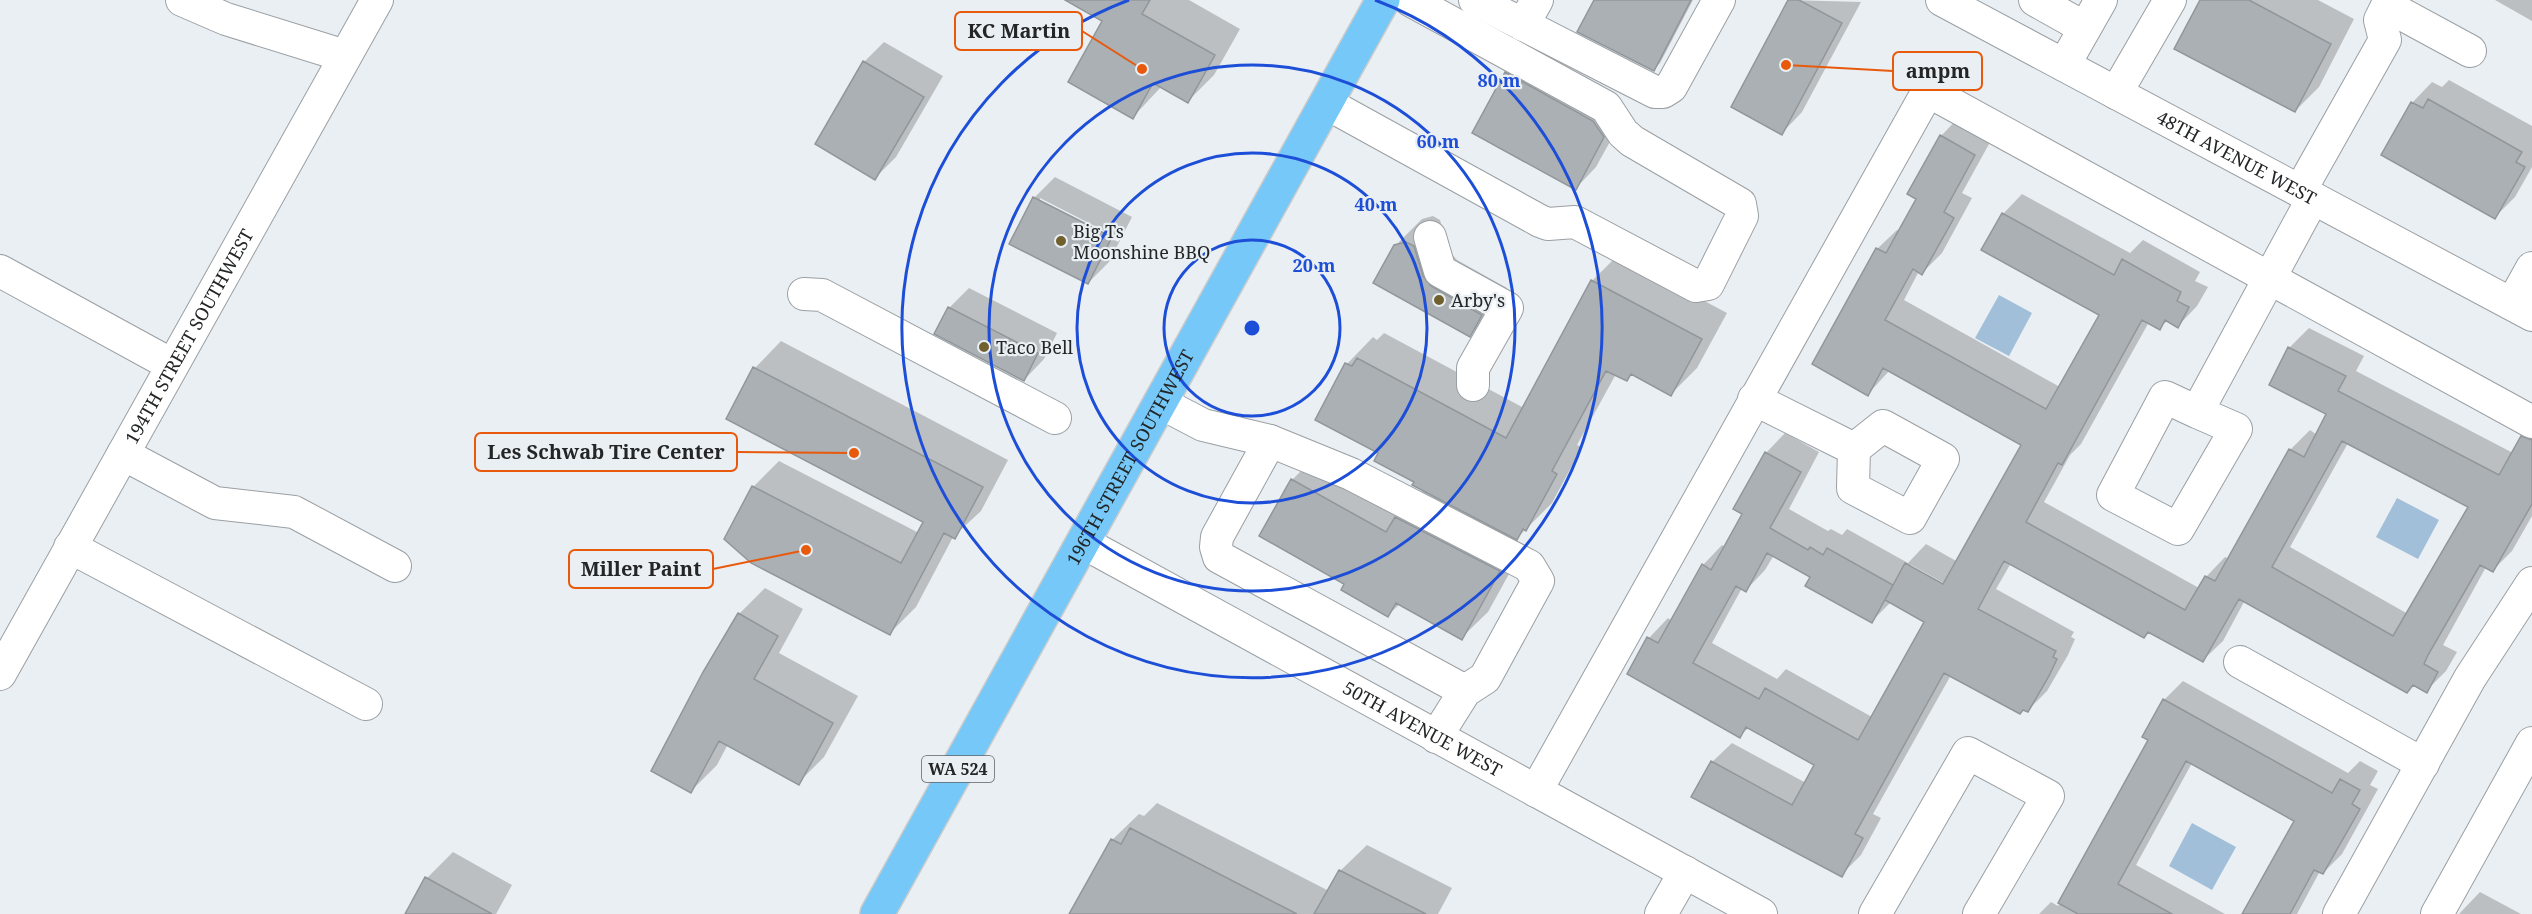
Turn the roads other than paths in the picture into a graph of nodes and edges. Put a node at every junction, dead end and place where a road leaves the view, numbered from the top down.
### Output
1 (182, 0) edge
2 (377, 0) edge
3 (1383, 0) edge
4 (1410, 0) edge
5 (1475, 0) edge
6 (1719, 0) edge
7 (1942, 0) edge
8 (2035, 0) edge
9 (2101, 0) edge
10 (2170, 0) edge
11 (2389, 3) edge
12 (1530, 12) edge
13 (2085, 28) junction
14 (2470, 51) dead end
15 (345, 56) junction
16 (2064, 65) junction
17 (2116, 93) junction
18 (1326, 103) junction
19 (2306, 194) junction
20 (1430, 237) dead end
21 (2532, 268) edge
22 (0, 271) edge
23 (2270, 277) junction
24 (804, 294) dead end
25 (2522, 310) edge
26 (172, 365) junction
27 (1473, 385) dead end
28 (1754, 399) junction
29 (1161, 403) junction
30 (2197, 412) dead end
31 (1055, 418) dead end
32 (2532, 422) edge
33 (1270, 441) junction
34 (1854, 449) dead end
35 (123, 454) junction
36 (1084, 543) junction
37 (70, 547) junction
38 (395, 566) dead end
39 (2532, 583) edge
40 (2240, 662) dead end
41 (0, 674) edge
42 (1465, 690) junction
43 (366, 704) dead end
44 (1437, 737) junction
45 (2532, 743) edge
46 (2423, 764) junction
47 (1536, 791) junction
48 (1685, 872) junction
49 (877, 914) edge
50 (1661, 914) edge
51 (1761, 914) edge
52 (1875, 914) edge
53 (1979, 914) edge
54 (2339, 914) edge
55 (2437, 914) edge

1 - 15 street
2 - 15 street, 194TH STREET SOUTHWEST
3 - 18 main road, 196TH STREET SOUTHWEST / WA 524
4 - 18 street
5 - 12 street
6 - 12 street
7 - 16 street, 48TH AVENUE WEST
8 - 13 street
9 - 13 street
10 - 17 street
11 - 14 street
11 - 19 street
13 - 16 street
15 - 26 street, 194TH STREET SOUTHWEST
16 - 17 street, 48TH AVENUE WEST
17 - 19 street, 48TH AVENUE WEST
18 - 29 main road, 196TH STREET SOUTHWEST / WA 524
19 - 23 street
19 - 25 street, 48TH AVENUE WEST
20 - 27 street
21 - 25 street
22 - 26 street
23 - 28 street
23 - 30 street
23 - 32 street
24 - 31 street
26 - 35 street, 194TH STREET SOUTHWEST
28 - 34 street
28 - 47 street
29 - 33 street
29 - 36 main road, 196TH STREET SOUTHWEST / WA 524
33 - 42 street
33 - 42 street
35 - 37 street, 194TH STREET SOUTHWEST
35 - 38 street
36 - 44 street, 50TH AVENUE WEST
36 - 49 main road, 196TH STREET SOUTHWEST / WA 524
37 - 41 street, 194TH STREET SOUTHWEST
37 - 43 street
39 - 46 street
40 - 46 street
42 - 44 street
44 - 47 street, 50TH AVENUE WEST
45 - 55 street
46 - 54 street
47 - 48 street, 50TH AVENUE WEST
48 - 50 street
48 - 51 street, 50TH AVENUE WEST
52 - 53 street

